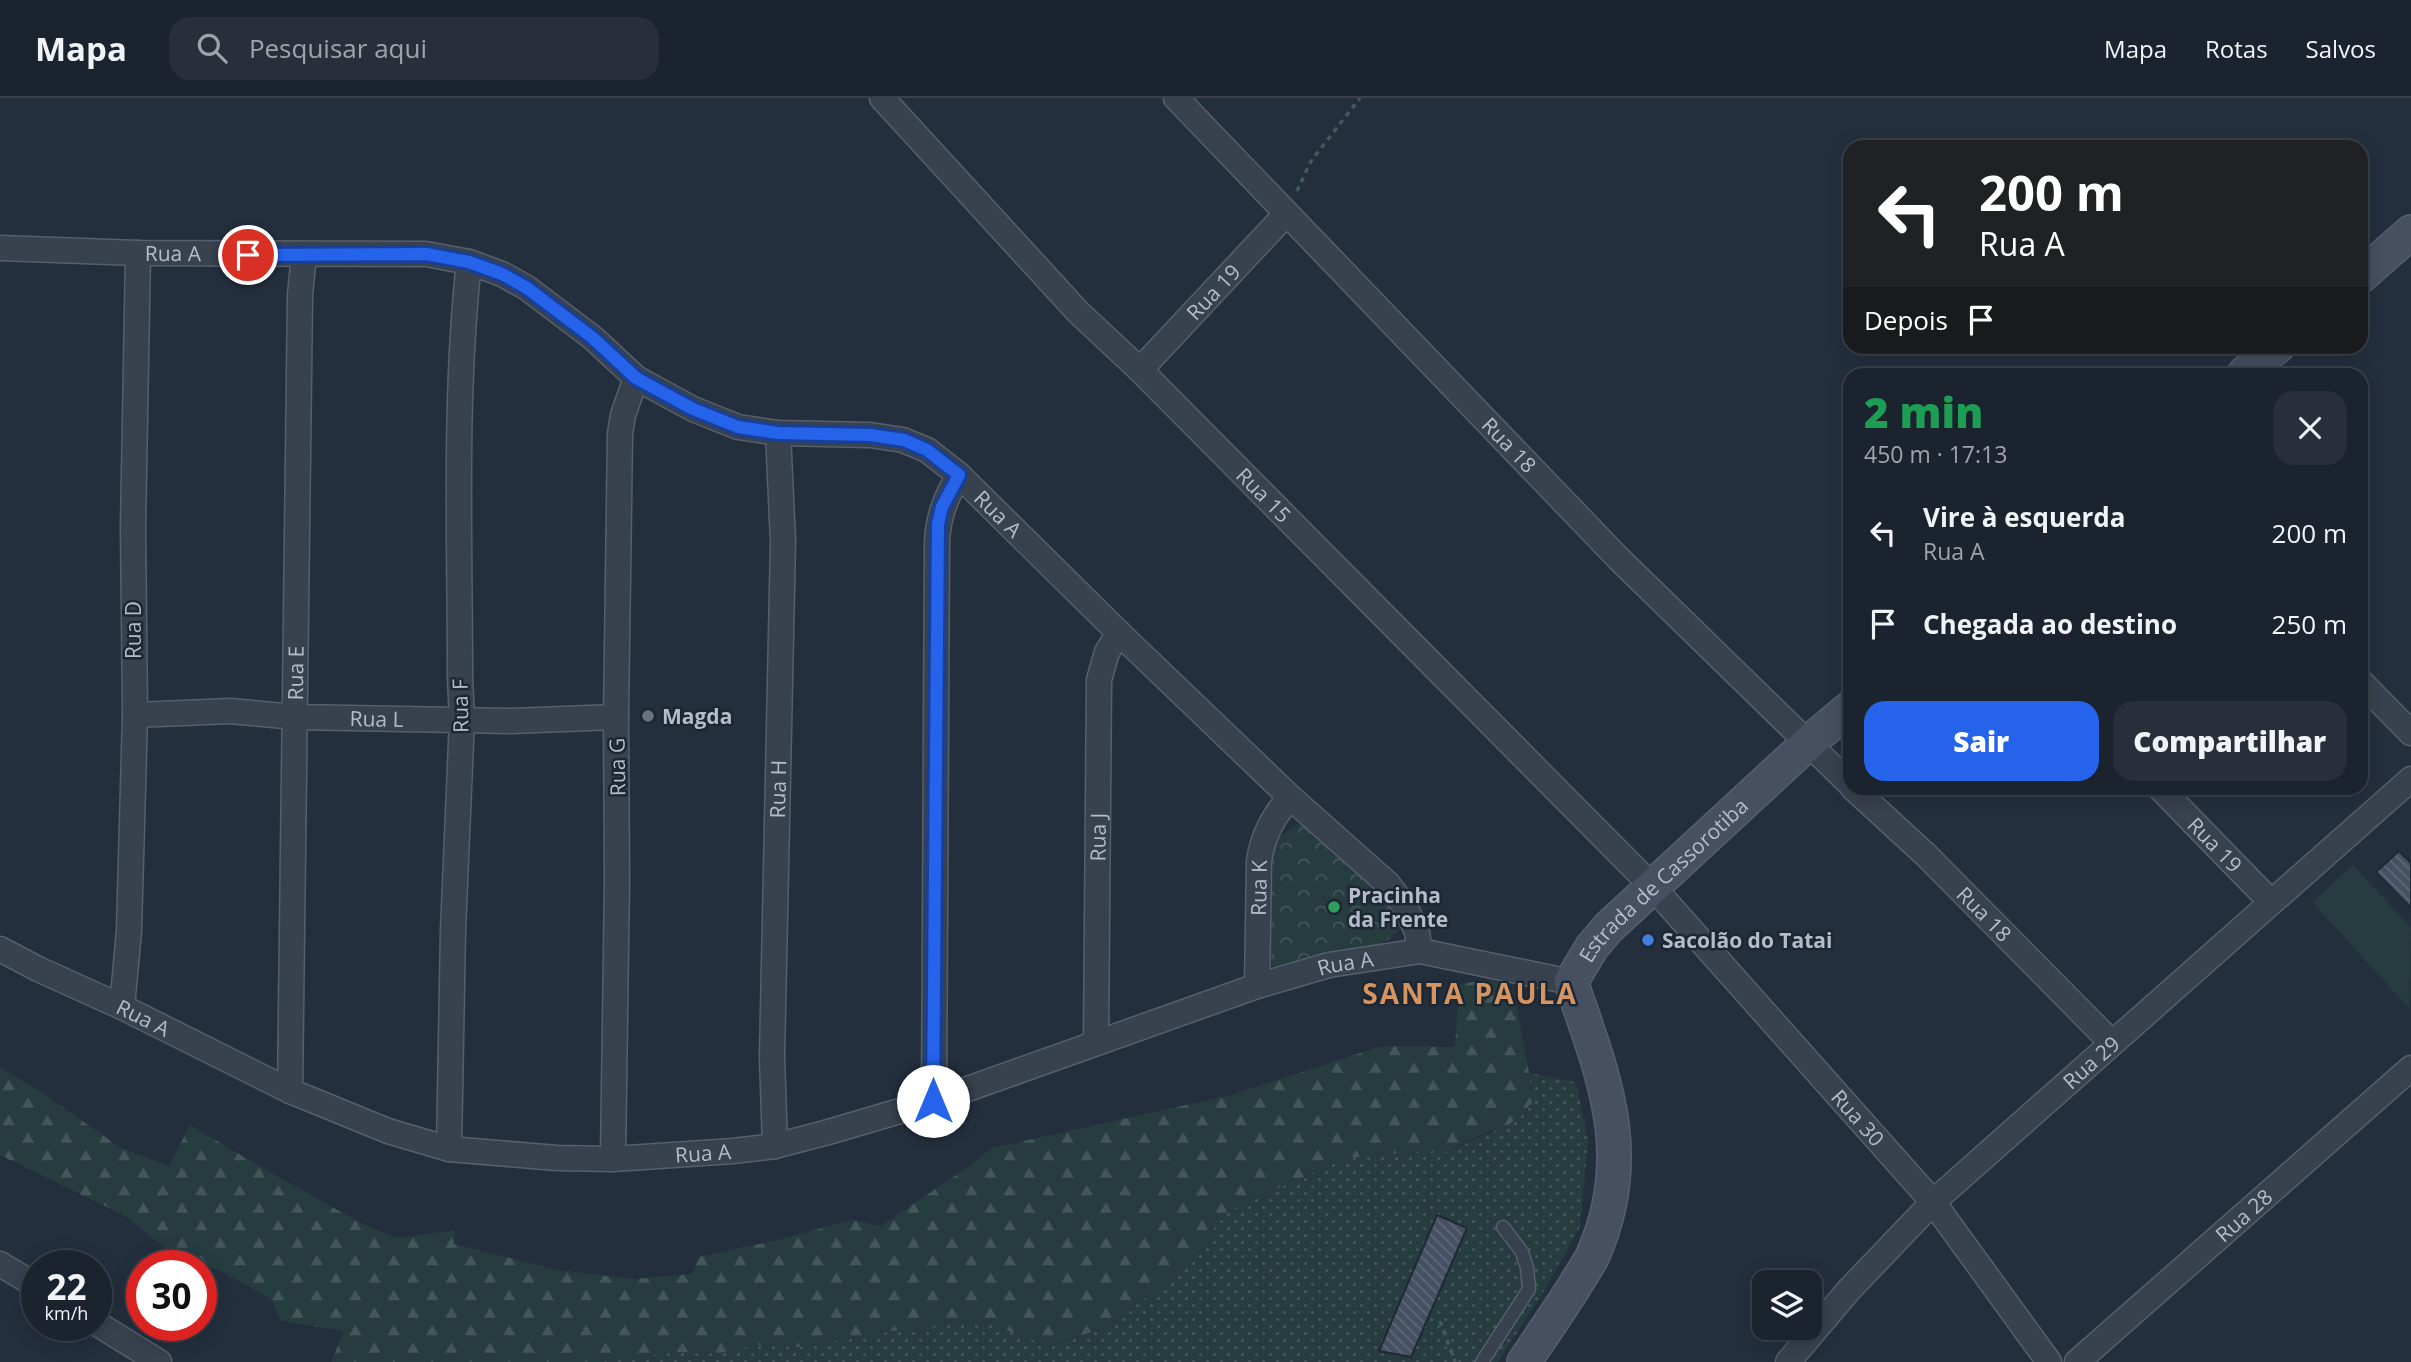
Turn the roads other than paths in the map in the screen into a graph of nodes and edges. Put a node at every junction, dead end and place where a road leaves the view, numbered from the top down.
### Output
1 (882, 98) edge
2 (1175, 98) edge
3 (1286, 214) junction
4 (2411, 232) edge
5 (0, 248) edge
6 (138, 253) junction
7 (304, 256) junction
8 (469, 262) junction
9 (2368, 270) edge
10 (2268, 354) edge
11 (2251, 368) edge
12 (1140, 370) junction
13 (636, 378) junction
14 (778, 433) junction
15 (959, 475) junction
16 (1119, 633) junction
17 (2368, 689) edge
18 (1843, 714) edge
19 (135, 715) junction
20 (295, 717) junction
21 (616, 717) junction
22 (462, 719) junction
23 (2411, 733) edge
24 (1807, 744) junction
25 (1843, 778) edge
26 (2411, 779) edge
27 (1862, 795) edge
28 (2167, 795) edge
29 (1290, 797) junction
30 (1652, 886) junction
31 (2270, 901) junction
32 (0, 949) edge
33 (1420, 951) junction
34 (1571, 982) junction
35 (1257, 986) junction
36 (122, 1007) junction
37 (2111, 1042) junction
38 (1096, 1043) junction
39 (2411, 1068) edge
40 (290, 1091) junction
41 (933, 1101) junction
42 (775, 1146) junction
43 (449, 1149) junction
44 (613, 1159) junction
45 (1933, 1202) junction
46 (1503, 1227) dead end
47 (0, 1264) edge
48 (21, 1276) edge
49 (112, 1333) edge
50 (159, 1362) edge
51 (1482, 1362) edge
52 (1524, 1362) edge
53 (1788, 1362) edge
54 (2049, 1362) edge
55 (2077, 1362) edge

1 - 12 street, Rua 15
2 - 3 street, Rua 18
3 - 12 street, Rua 19
3 - 24 street, Rua 18
4 - 9 main road
5 - 6 street, Rua A
6 - 7 street, Rua A
6 - 19 street, Rua D
7 - 8 street, Rua A
7 - 20 street, Rua E
8 - 13 street, Rua A
8 - 22 street, Rua F
10 - 11 main road
12 - 30 street, Rua 15
13 - 14 street, Rua A
13 - 21 street, Rua G
14 - 15 street, Rua A
14 - 42 street, Rua H
15 - 16 street, Rua A
15 - 41 street
16 - 29 street, Rua A
16 - 38 street, Rua J
17 - 23 street
18 - 24 main road, Estrada de Cassorotiba
19 - 20 street, Rua L
19 - 36 street, Rua D
20 - 22 street, Rua L
20 - 40 street, Rua E
21 - 22 street, Rua L
21 - 44 street, Rua G
22 - 43 street, Rua F
24 - 25 street, Rua 18
24 - 30 main road, Estrada de Cassorotiba
26 - 31 street, Rua 29
27 - 37 street, Rua 18
28 - 31 street, Rua 19
29 - 33 street, Rua A
29 - 35 street, Rua K
30 - 34 main road, Estrada de Cassorotiba
30 - 45 street, Rua 30
31 - 37 street, Rua 29
32 - 36 street, Rua A
33 - 34 street, Rua A
33 - 35 street, Rua A
34 - 52 main road, Estrada de Cassorotiba
35 - 38 street, Rua A
36 - 40 street, Rua A
37 - 45 street, Rua 29
38 - 41 street, Rua A
39 - 55 street, Rua 28
40 - 43 street, Rua A
41 - 42 street, Rua A
42 - 44 street, Rua A
43 - 44 street, Rua A
45 - 53 street, Rua 29
45 - 54 street, Rua 30
46 - 51 lane
47 - 48 street
49 - 50 street

